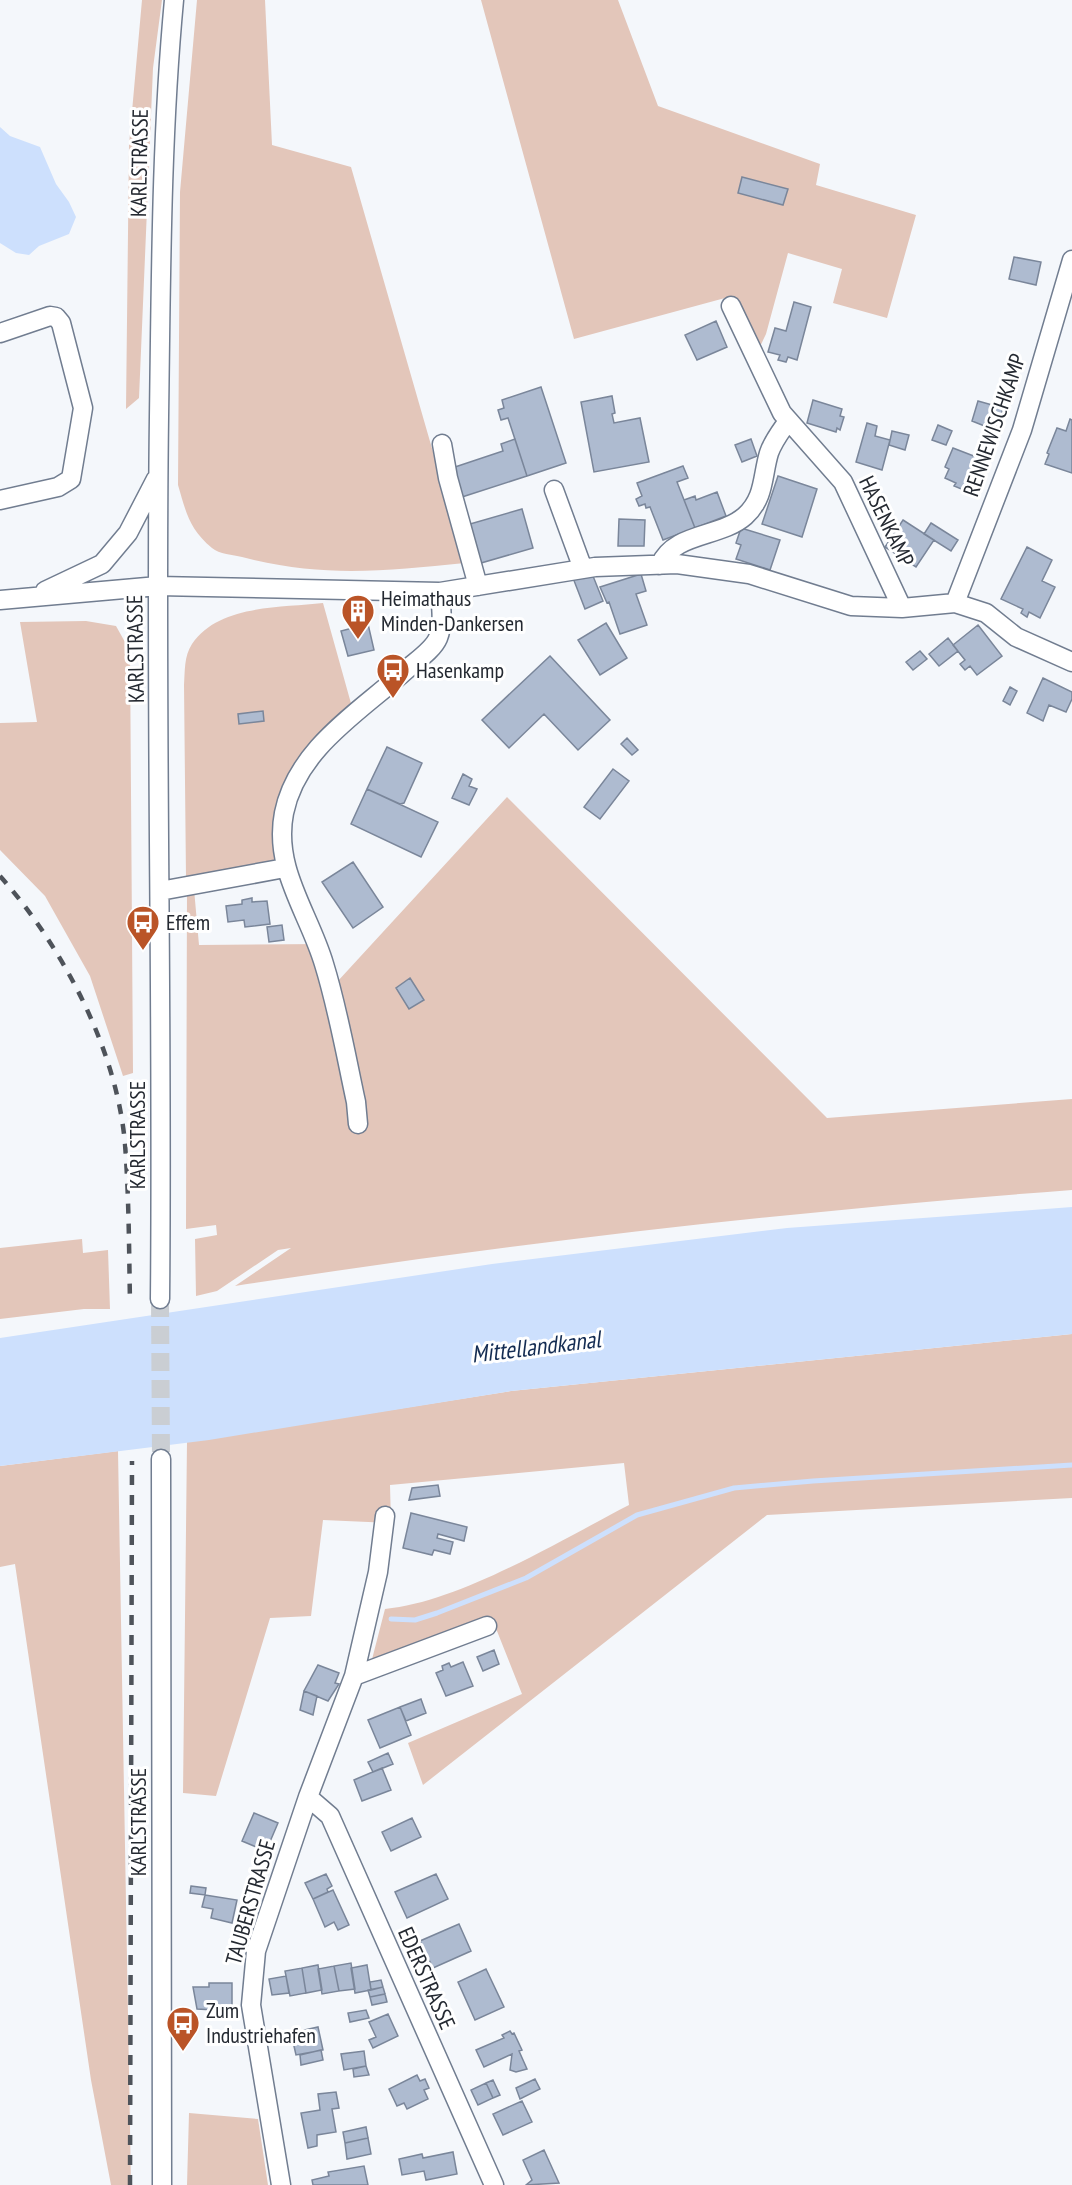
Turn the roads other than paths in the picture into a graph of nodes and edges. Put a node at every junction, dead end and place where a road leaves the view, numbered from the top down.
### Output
1 (174, 0) edge
2 (1072, 260) edge
3 (731, 306) dead end
4 (0, 333) edge
5 (788, 421) junction
6 (442, 444) dead end
7 (158, 475) junction
8 (554, 490) dead end
9 (0, 500) edge
10 (660, 565) junction
11 (583, 569) junction
12 (158, 586) junction
13 (478, 586) junction
14 (440, 592) junction
15 (34, 597) junction
16 (0, 600) edge
17 (955, 603) junction
18 (902, 608) junction
19 (1072, 662) edge
20 (285, 868) junction
21 (160, 891) junction
22 (358, 1124) dead end
23 (160, 1299) tunnel mouth
24 (161, 1459) tunnel mouth
25 (386, 1516) dead end
26 (487, 1626) dead end
27 (354, 1676) junction
28 (308, 1797) junction
29 (162, 2185) edge
30 (280, 2185) edge
31 (494, 2185) edge

1 - 7 street, KARLSTRASSE
2 - 17 street, RENNEWISCHKAMP
3 - 5 street, HASENKAMP
4 - 9 street
5 - 10 street
5 - 18 street, HASENKAMP
6 - 13 street
7 - 12 street, KARLSTRASSE
7 - 15 street
8 - 11 street
10 - 11 street
10 - 18 street
11 - 13 street
12 - 14 street
12 - 15 street
12 - 21 street, KARLSTRASSE
13 - 14 street
14 - 20 street
15 - 16 street
17 - 18 street
17 - 19 street
20 - 21 street
20 - 22 street
21 - 23 street, KARLSTRASSE
24 - 29 street, KARLSTRASSE
25 - 27 street, TAUBERSTRASSE
26 - 27 street
27 - 28 street, TAUBERSTRASSE
28 - 30 street, TAUBERSTRASSE
28 - 31 street, EDERSTRASSE

